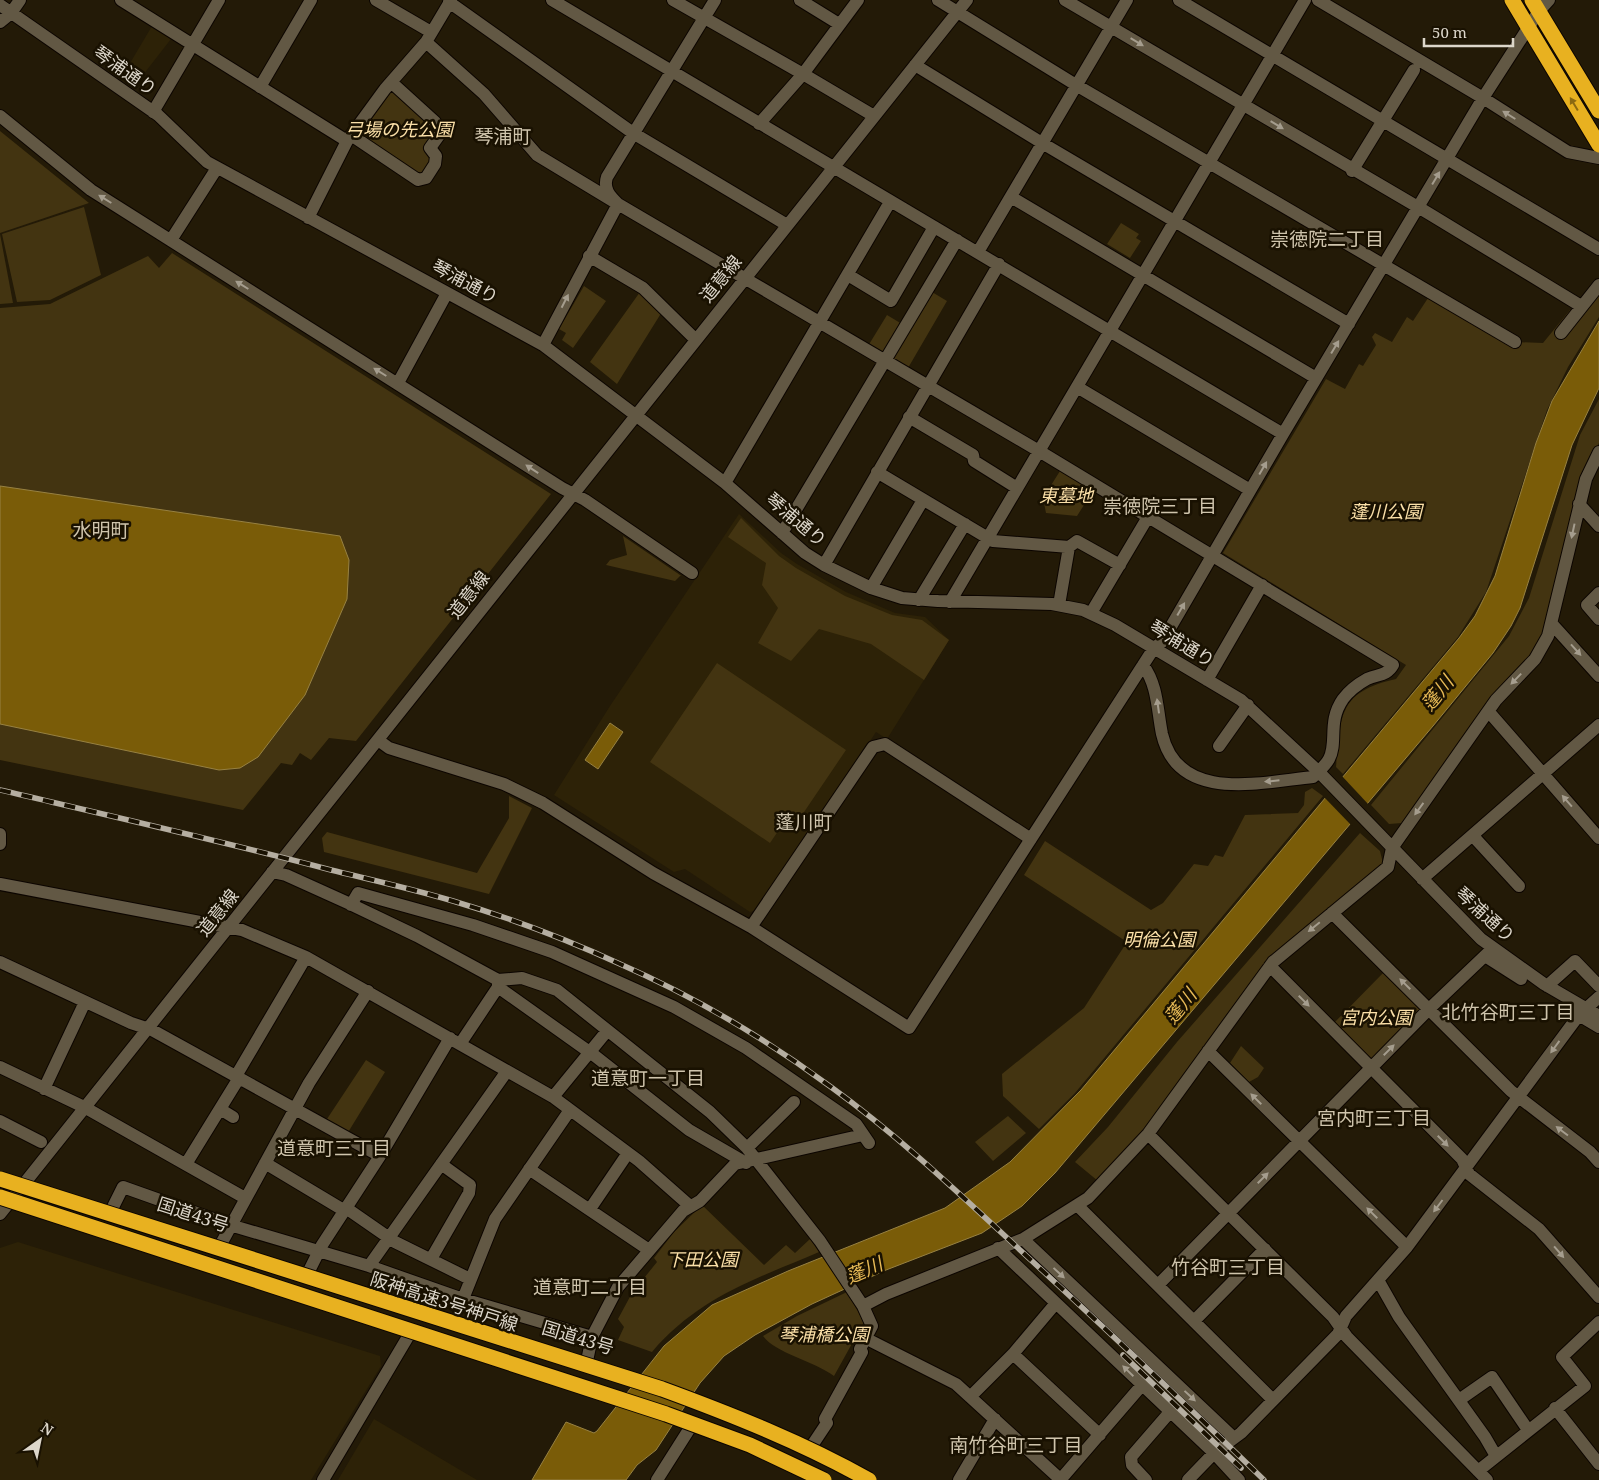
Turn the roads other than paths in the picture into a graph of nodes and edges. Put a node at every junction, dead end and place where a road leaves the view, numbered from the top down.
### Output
1 (20, 0) edge
2 (121, 0) edge
3 (219, 0) edge
4 (311, 0) edge
5 (376, 0) edge
6 (552, 0) edge
7 (673, 0) edge
8 (715, 0) edge
9 (800, 0) edge
10 (858, 0) edge
11 (938, 0) edge
12 (967, 0) edge
13 (1065, 0) edge
14 (1127, 0) edge
15 (1179, 0) edge
16 (1305, 0) edge
17 (1318, 0) edge
18 (1512, 0) edge
19 (450, 1) edge
20 (1540, 4) edge
21 (0, 5) edge
22 (958, 12) junction
23 (11, 13) junction
24 (704, 19) junction
25 (0, 22) edge
26 (839, 24) junction
27 (1111, 27) junction
28 (1528, 28) junction
29 (428, 37) junction
30 (193, 45) junction
31 (1273, 56) junction
32 (915, 65) junction
33 (1414, 70) dead end
34 (671, 71) junction
35 (803, 74) junction
36 (391, 82) junction
37 (1076, 85) junction
38 (260, 87) junction
39 (1483, 98) junction
40 (1244, 106) junction
41 (1599, 111) edge
42 (153, 112) junction
43 (0, 116) edge
44 (874, 116) junction
45 (1383, 120) junction
46 (759, 124) junction
47 (633, 133) junction
48 (349, 138) junction
49 (1042, 144) junction
50 (1599, 146) edge
51 (1447, 158) junction
52 (1599, 158) edge
53 (1209, 163) junction
54 (217, 168) junction
55 (832, 168) junction
56 (1352, 171) junction
57 (1010, 197) junction
58 (890, 202) junction
59 (618, 204) junction
60 (1418, 207) junction
61 (308, 218) junction
62 (1175, 220) junction
63 (787, 225) junction
64 (934, 227) junction
65 (171, 240) junction
66 (957, 240) junction
67 (1599, 249) edge
68 (978, 252) junction
69 (589, 256) junction
70 (999, 264) junction
71 (1384, 265) junction
72 (1143, 274) junction
73 (848, 275) junction
74 (744, 278) junction
75 (1599, 285) edge
76 (447, 293) junction
77 (1581, 306) junction
78 (820, 322) junction
79 (1349, 324) junction
80 (1111, 332) junction
81 (1561, 333) dead end
82 (695, 339) junction
83 (1515, 342) dead end
84 (543, 345) junction
85 (887, 360) junction
86 (1316, 378) junction
87 (398, 383) junction
88 (927, 385) junction
89 (1077, 387) junction
90 (636, 414) junction
91 (909, 417) junction
92 (1282, 434) junction
93 (1039, 451) junction
94 (1599, 452) edge
95 (877, 472) junction
96 (725, 483) junction
97 (1017, 488) junction
98 (1250, 490) junction
99 (573, 494) junction
100 (923, 500) junction
101 (1579, 504) junction
102 (1148, 517) junction
103 (966, 524) junction
104 (1599, 526) edge
105 (782, 533) junction
106 (988, 537) junction
107 (1069, 547) junction
108 (1212, 555) junction
109 (1120, 564) junction
110 (824, 565) junction
111 (692, 573) dead end
112 (1262, 585) junction
113 (870, 588) junction
114 (1599, 593) edge
115 (919, 600) junction
116 (950, 602) junction
117 (1059, 605) junction
118 (1091, 613) junction
119 (1599, 619) edge
120 (1552, 624) junction
121 (1154, 648) junction
122 (1143, 665) junction
123 (1599, 676) edge
124 (1207, 680) junction
125 (1248, 705) junction
126 (1489, 712) junction
127 (1599, 725) edge
128 (378, 740) junction
129 (1219, 746) dead end
130 (1543, 774) junction
131 (1322, 775) junction
132 (0, 834) edge
133 (1473, 836) junction
134 (1599, 838) edge
135 (1031, 839) junction
136 (0, 844) edge
137 (1392, 848) junction
138 (272, 872) junction
139 (1422, 880) junction
140 (0, 884) edge
141 (1519, 886) dead end
142 (351, 905) junction
143 (1332, 912) junction
144 (229, 927) junction
145 (751, 927) junction
146 (1489, 952) junction
147 (306, 958) junction
148 (0, 962) edge
149 (1270, 966) junction
150 (498, 983) junction
151 (1547, 986) junction
152 (1599, 986) edge
153 (368, 991) junction
154 (1599, 998) edge
155 (85, 1002) junction
156 (1429, 1009) junction
157 (1582, 1012) junction
158 (1599, 1016) edge
159 (1599, 1027) edge
160 (146, 1029) junction
161 (607, 1031) junction
162 (455, 1041) junction
163 (1208, 1052) junction
164 (589, 1053) junction
165 (0, 1067) edge
166 (1371, 1068) junction
167 (507, 1071) junction
168 (237, 1077) junction
169 (44, 1089) junction
170 (553, 1097) junction
171 (1518, 1097) junction
172 (794, 1102) dead end
173 (84, 1107) junction
174 (220, 1109) junction
175 (295, 1110) junction
176 (570, 1110) junction
177 (233, 1118) dead end
178 (0, 1120) edge
179 (1148, 1134) junction
180 (1299, 1141) junction
181 (41, 1142) dead end
182 (747, 1148) junction
183 (628, 1154) junction
184 (380, 1156) junction
185 (751, 1162) junction
186 (1599, 1162) edge
187 (265, 1163) junction
188 (186, 1164) junction
189 (441, 1164) junction
190 (529, 1169) junction
191 (1466, 1169) junction
192 (0, 1173) edge
193 (0, 1179) edge
194 (25, 1181) junction
195 (245, 1198) junction
196 (2, 1205) edge
197 (1076, 1205) junction
198 (690, 1206) junction
199 (112, 1209) junction
200 (345, 1209) junction
201 (590, 1209) junction
202 (1228, 1212) junction
203 (230, 1225) junction
204 (390, 1236) junction
205 (1023, 1239) junction
206 (221, 1244) junction
207 (1407, 1247) junction
208 (998, 1248) junction
209 (1265, 1249) junction
210 (649, 1250) junction
211 (319, 1252) junction
212 (431, 1260) junction
213 (369, 1266) junction
214 (308, 1273) junction
215 (470, 1279) junction
216 (1378, 1280) junction
217 (1158, 1285) junction
218 (1599, 1297) edge
219 (463, 1298) junction
220 (1056, 1303) junction
221 (863, 1306) junction
222 (1194, 1322) junction
223 (1599, 1322) edge
224 (1341, 1327) junction
225 (409, 1336) junction
226 (592, 1337) junction
227 (866, 1338) junction
228 (1013, 1354) junction
229 (587, 1361) junction
230 (1142, 1384) junction
231 (970, 1397) junction
232 (1273, 1400) junction
233 (1458, 1400) junction
234 (1555, 1408) junction
235 (1170, 1412) junction
236 (995, 1419) junction
237 (684, 1426) junction
238 (1528, 1430) junction
239 (1100, 1435) junction
240 (1234, 1438) junction
241 (814, 1444) junction
242 (1214, 1453) junction
243 (1496, 1456) junction
244 (1599, 1464) edge
245 (1483, 1475) edge
246 (324, 1480) edge
247 (657, 1480) edge
248 (814, 1480) edge
249 (824, 1480) edge
250 (869, 1480) edge
251 (879, 1480) edge
252 (959, 1480) edge
253 (1061, 1480) edge
254 (1146, 1480) edge
255 (1188, 1480) edge
256 (1239, 1480) edge

1 - 23 street
2 - 30 street
3 - 30 street
4 - 38 street
5 - 29 street
6 - 34 street
7 - 24 street
8 - 24 street
9 - 26 street
10 - 26 street
11 - 22 street
12 - 22 street, 道意線
13 - 27 street
14 - 27 street
15 - 31 street
16 - 31 street
17 - 39 street
18 - 28 highway
19 - 29 street
19 - 47 street
20 - 28 street
20 - 41 highway
21 - 23 street, 琴浦通り
22 - 32 street, 道意線
22 - 37 street
23 - 25 street
23 - 42 street, 琴浦通り
24 - 34 street
24 - 35 street
26 - 35 street
27 - 37 street
27 -> 40 street
28 - 39 street
50 -> 28 highway
29 - 36 street
29 - 59 street
30 - 38 street
30 - 42 street
31 - 40 street
31 - 45 street
32 - 44 street, 道意線
32 - 49 street
33 - 45 street
34 - 46 street
34 - 47 street
35 - 44 street
35 - 46 street
36 - 48 street
36 - 48 street
37 - 49 street
37 - 53 street
38 - 48 street
39 - 51 street
52 -> 39 street
40 - 53 street
40 -> 56 street
42 - 54 street, 琴浦通り
65 -> 43 street
44 - 55 street, 道意線
45 - 51 street
45 - 56 street
46 - 55 street
47 - 59 street
47 - 63 street
48 - 61 street
49 - 57 street
49 - 62 street
60 -> 51 street
51 - 67 street
53 - 62 street
53 - 71 street
54 - 61 street, 琴浦通り
54 - 65 street
55 - 58 street
55 - 63 street, 道意線
56 - 60 street
57 - 68 street
57 - 72 street
58 - 64 street
58 - 73 street
59 - 69 street
59 - 74 street
60 - 71 street
60 - 77 street
61 - 76 street, 琴浦通り
62 - 72 street
62 - 79 street
63 - 74 street, 道意線
64 - 66 street
64 - 73 street
87 -> 65 street
66 - 68 street
66 - 85 street
68 - 70 street
69 - 82 street
84 -> 69 street
70 - 80 street
70 - 88 street
71 - 79 street
71 - 83 street
72 - 80 street
72 - 86 street
73 - 78 street
74 - 78 street
74 - 82 street, 道意線
75 - 77 street
76 - 84 street, 琴浦通り
76 - 87 street
77 - 81 street
78 - 85 street
78 - 96 street
86 -> 79 street
80 - 89 street
80 - 92 street
82 - 90 street, 道意線
84 - 90 street, 琴浦通り
85 - 88 street
85 - 105 street
86 - 92 street
99 -> 87 street
88 - 91 street
88 - 93 street
89 - 93 street
89 - 98 street
90 - 96 street, 琴浦通り
90 - 99 street, 道意線
91 - 95 street
91 - 97 street
98 -> 92 street
93 - 97 street
93 - 102 street
94 - 101 street
95 - 100 street
95 - 110 street
96 - 105 street, 琴浦通り
97 - 106 street
98 - 108 street
99 - 111 street
99 - 128 street, 道意線
100 - 103 street
100 - 113 street
101 - 104 street
101 -> 120 street
102 - 108 street
102 - 109 street
103 - 106 street
103 - 115 street
105 - 110 street, 琴浦通り
106 - 107 street
106 - 116 street
107 - 109 street
107 - 117 street
108 - 112 street
121 -> 108 street
109 - 118 street
110 - 113 street, 琴浦通り
112 - 124 street
112 - 131 street
113 - 115 street, 琴浦通り
114 - 119 street
115 - 116 street, 琴浦通り
116 - 117 street, 琴浦通り
117 - 118 street, 琴浦通り
118 - 121 street, 琴浦通り
120 -> 123 street
120 -> 126 street
121 - 122 street
121 - 124 street, 琴浦通り
131 -> 122 street
122 - 135 street
124 - 125 street, 琴浦通り
125 - 129 street
125 - 131 street, 琴浦通り
126 - 130 street
126 -> 137 street
127 - 130 street
128 - 138 street, 道意線
128 - 145 street
130 - 133 street
134 -> 130 street
131 - 137 street, 琴浦通り
132 - 136 street
133 - 139 street
133 - 141 street
135 - 145 street
135 - 145 street
137 - 139 street, 琴浦通り
137 - 143 street
138 - 142 street
138 - 144 street, 道意線
139 - 146 street, 琴浦通り
140 - 144 street
142 - 150 street
142 - 185 street
143 -> 149 street
156 -> 143 street
144 - 147 street
144 - 160 street, 道意線
146 - 151 street, 琴浦通り
146 - 156 street
146 - 157 street
147 - 153 street
147 - 168 street
148 - 155 street
149 - 163 street
149 -> 166 street
150 - 161 street
150 - 162 street
150 - 164 street
151 - 152 street
151 - 157 street, 琴浦通り
153 - 162 street
153 - 175 street
154 - 157 street
155 - 160 street
155 - 169 street
166 -> 156 street
156 - 171 street
157 - 158 street, 琴浦通り
157 - 159 street
157 -> 171 street
160 - 168 street
160 - 173 street, 道意線
161 - 164 street
161 - 182 street
162 - 167 street
162 - 184 street
163 - 179 street
180 -> 163 street
164 - 170 street
164 - 185 street
165 - 169 street
166 - 180 street
166 -> 191 street
167 - 170 street
167 - 189 street
168 - 174 street
168 - 175 street
169 - 173 street
170 - 176 street
186 -> 171 street
171 - 191 street
172 - 182 street
173 - 188 street
173 - 194 street, 道意線
174 - 177 street
174 - 188 street
175 - 184 street
175 - 187 street
176 - 183 street
176 - 190 street
178 - 181 street
179 - 197 street
179 - 202 street
202 -> 180 street
207 -> 180 street
182 - 185 street
183 - 198 street
183 - 201 street
184 - 200 street
185 - 198 street
185 - 221 street
187 - 195 street
187 - 200 street
188 - 195 street
189 - 204 street
189 - 212 street
190 - 201 street
190 - 215 street
191 -> 207 street
191 -> 218 street
192 - 194 highway, 国道43号
193 - 250 highway, 阪神高速3号神戸線, bridge
194 - 196 street, 道意線
194 - 199 highway, 国道43号
195 - 203 street
196 - 225 highway
196 - 249 highway, bridge
197 - 205 street
197 - 217 street
198 - 210 street
199 - 203 street
199 - 206 highway, 国道43号
200 - 204 street
200 - 211 street
201 - 210 street
202 - 209 street
202 - 217 street
203 - 206 street
203 - 211 street
204 - 212 street
204 - 213 street
205 - 208 street
205 -> 240 street
206 - 214 highway, 国道43号
207 - 216 street
208 - 220 street
208 - 221 street
209 - 222 street
209 - 224 street
210 - 226 street
211 - 213 street
211 - 214 street
212 - 215 street
213 - 219 street
214 - 229 highway, 国道43号
215 - 219 street
216 - 224 street
216 - 233 street
217 - 222 street
219 - 226 street
220 - 228 street
230 -> 220 street
221 - 227 street
222 - 232 street
223 - 234 street
224 - 232 street
224 - 245 street
225 - 237 highway
225 - 246 street
226 - 229 street
227 - 231 street
227 - 241 street
228 - 231 street
228 - 239 street
229 - 241 highway, 国道43号
230 - 235 street
230 - 239 street
231 - 236 street
232 - 240 street
233 - 238 street
233 - 243 street
234 - 238 street
234 - 244 street
235 - 242 street
235 - 254 street
236 - 252 street
236 - 253 street
237 - 247 street
237 - 248 highway
238 - 243 street
239 - 253 street
240 - 242 street
241 - 251 highway, 国道43号
242 - 255 street
242 - 256 street
243 - 245 street

